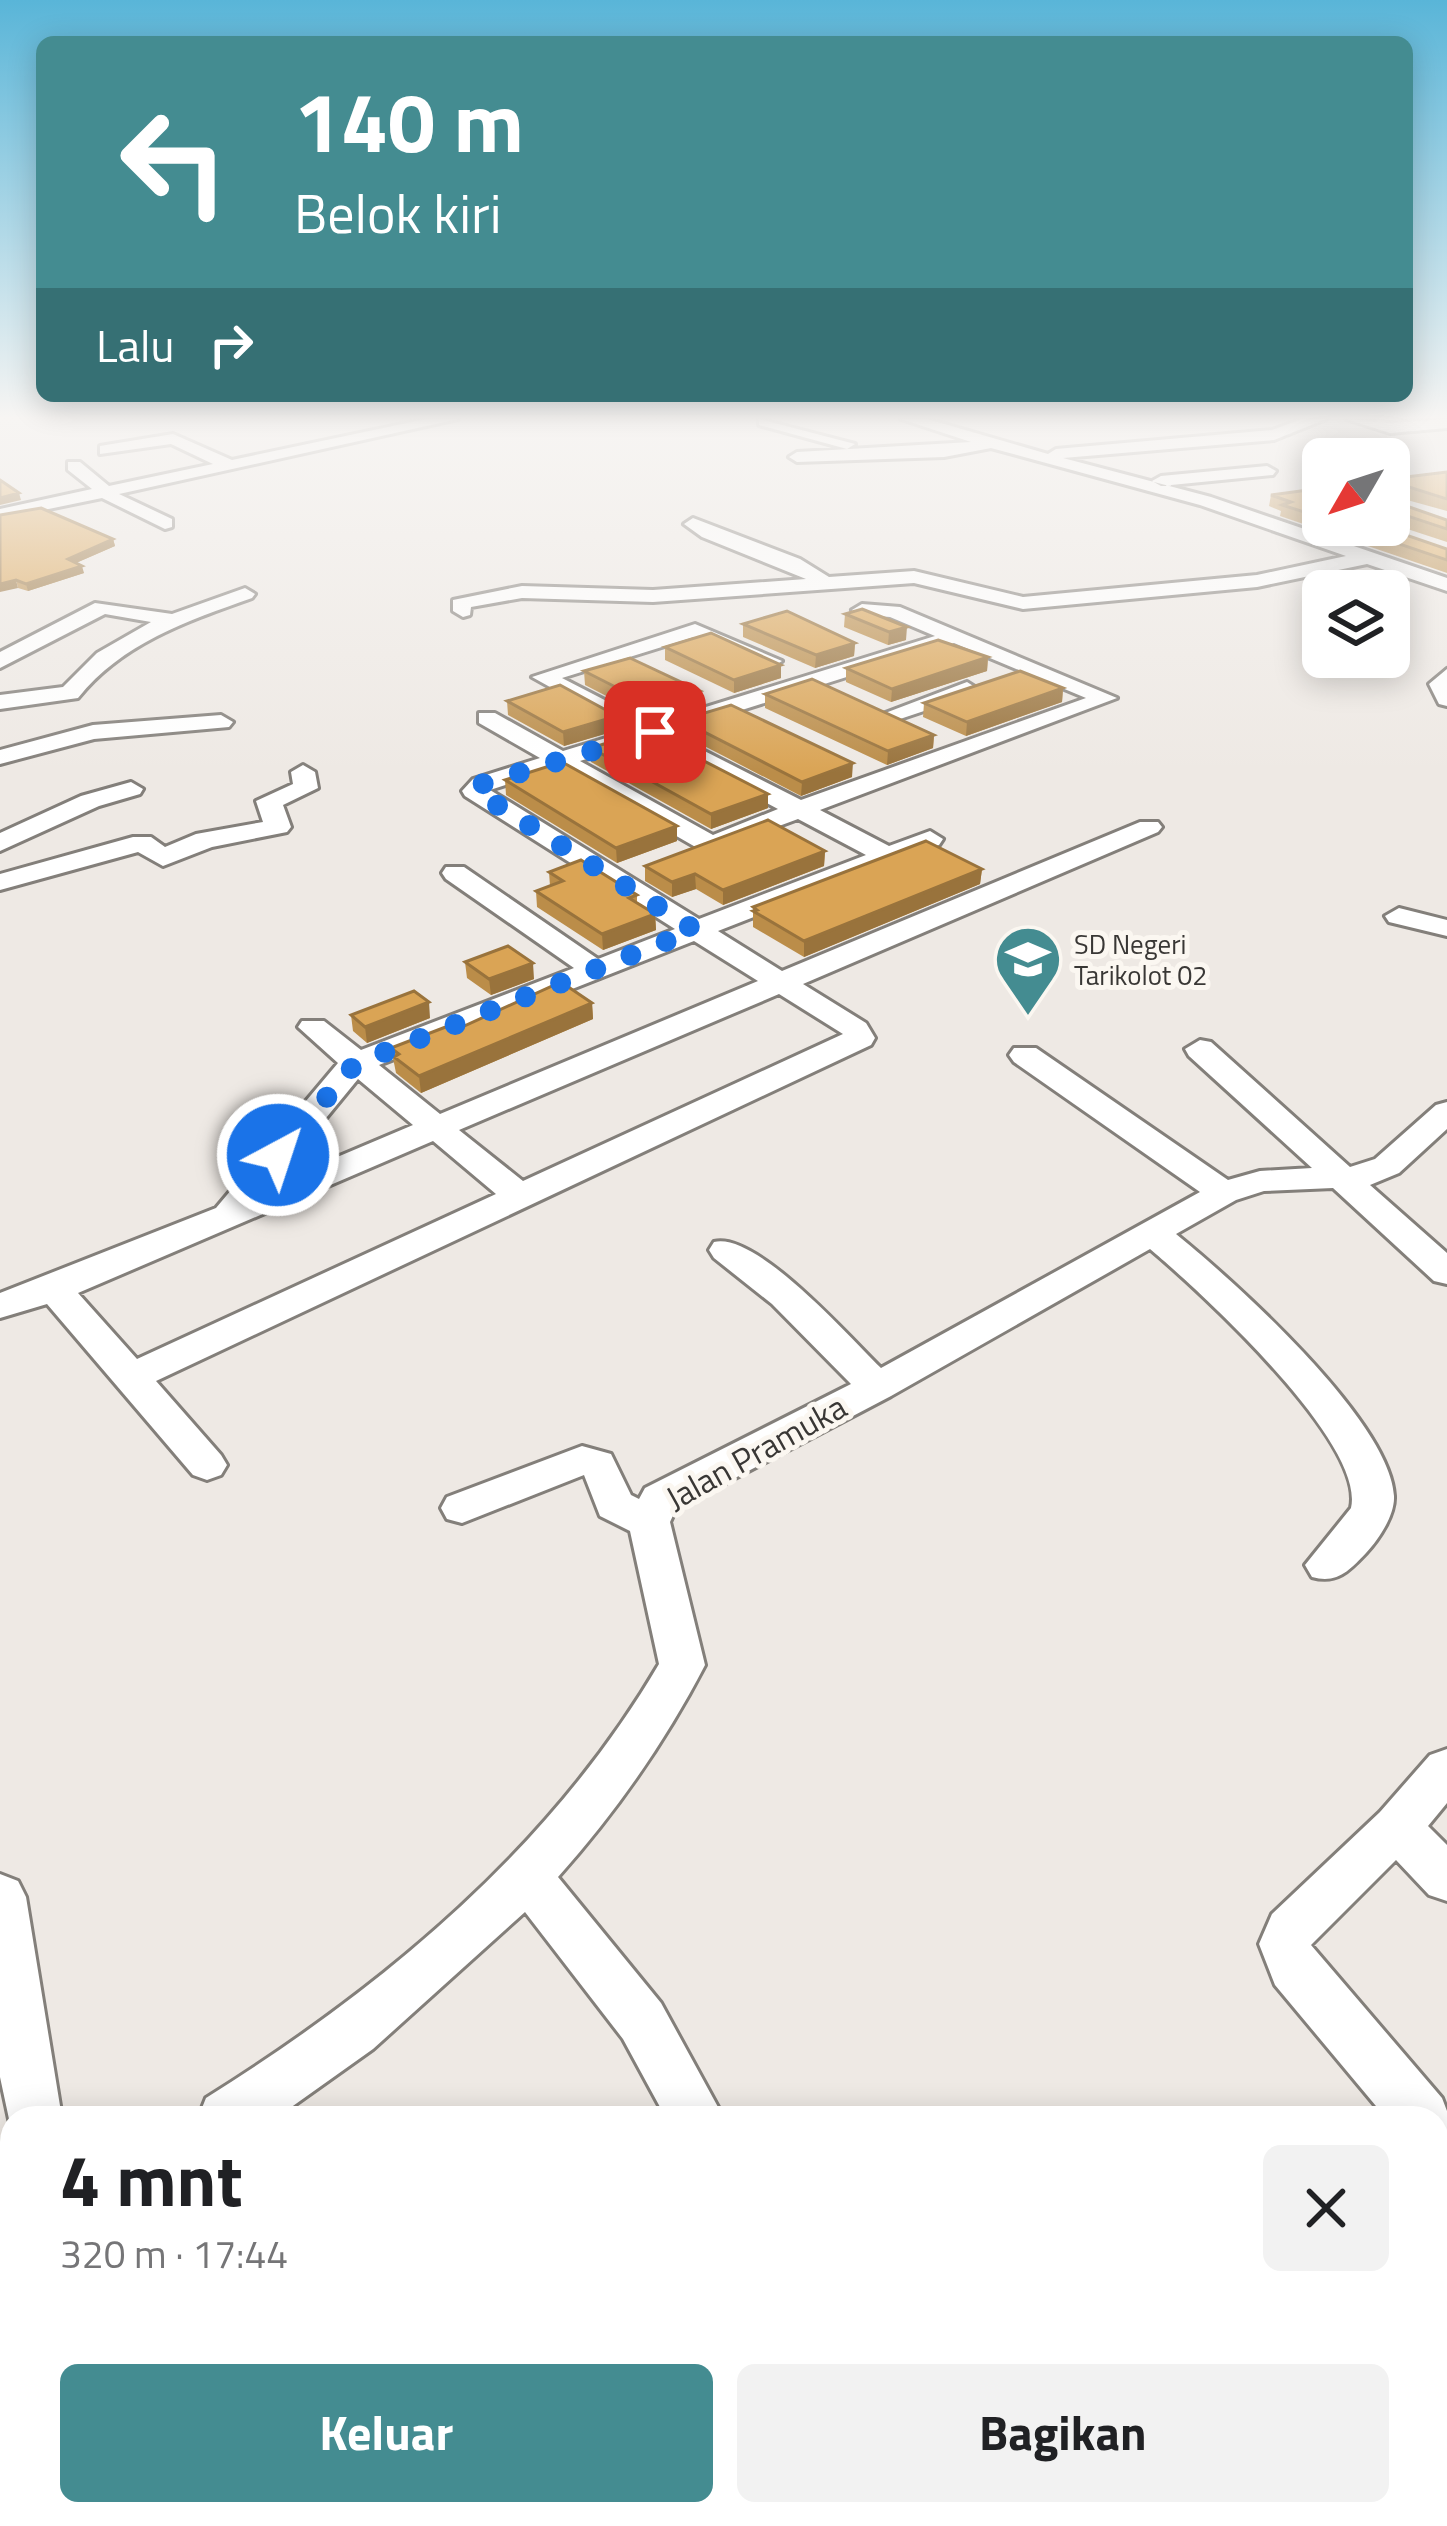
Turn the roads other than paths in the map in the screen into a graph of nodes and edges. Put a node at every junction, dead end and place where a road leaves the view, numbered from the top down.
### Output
1 (712, 537) edge
2 (1306, 537) edge
3 (1366, 558) junction
4 (1424, 578) junction
5 (1410, 583) edge
6 (824, 584) junction
7 (1447, 585) edge
8 (245, 593) dead end
9 (1036, 602) junction
10 (862, 610) edge
11 (463, 611) dead end
12 (172, 620) junction
13 (1068, 626) dead end
14 (955, 636) junction
15 (849, 641) edge
16 (620, 652) junction
17 (886, 657) junction
18 (0, 662) edge
19 (1032, 668) junction
20 (658, 670) edge
21 (1447, 676) edge
22 (814, 682) junction
23 (695, 689) edge
24 (1447, 699) edge
25 (0, 702) edge
26 (733, 707) junction
27 (872, 707) junction
28 (487, 718) dead end
29 (221, 722) dead end
30 (771, 725) edge
31 (655, 732) junction
32 (968, 749) junction
33 (0, 757) edge
34 (561, 759) junction
35 (848, 761) edge
36 (303, 772) dead end
37 (886, 779) junction
38 (130, 789) dead end
39 (803, 809) junction
40 (1149, 827) dead end
41 (930, 839) edge
42 (0, 843) edge
43 (708, 843) junction
44 (886, 855) junction
45 (455, 873) dead end
46 (614, 878) junction
47 (0, 883) edge
48 (1399, 916) dead end
49 (1447, 928) edge
50 (695, 930) junction
51 (594, 968) junction
52 (780, 983) junction
53 (313, 1028) dead end
54 (1200, 1049) dead end
55 (1025, 1054) dead end
56 (355, 1064) junction
57 (1447, 1112) edge
58 (433, 1128) junction
59 (1340, 1181) junction
60 (1224, 1193) junction
61 (520, 1196) junction
62 (226, 1216) junction
63 (1154, 1234) junction
64 (727, 1250) dead end
65 (1447, 1273) edge
66 (54, 1289) junction
67 (0, 1306) edge
68 (134, 1376) junction
69 (877, 1387) junction
70 (207, 1465) dead end
71 (462, 1508) dead end
72 (649, 1522) junction
73 (1327, 1565) dead end
74 (1447, 1768) edge
75 (1397, 1827) junction
76 (526, 1875) junction
77 (1447, 1879) edge
78 (0, 1897) edge
79 (32, 2106) edge
80 (245, 2106) edge
81 (689, 2106) edge
82 (1412, 2106) edge

1 - 6 street
2 - 3 street
3 - 4 street
3 - 9 street
4 - 5 street
4 - 7 street
6 - 9 street
6 - 11 street
8 - 12 street
9 - 13 street
10 - 14 street
12 - 18 street
12 - 25 street
14 - 17 street
14 - 19 street
15 - 17 street
16 - 20 street
16 - 22 street
16 - 31 street
17 - 22 street
19 - 27 street
19 - 32 street
21 - 24 street
22 - 26 street
22 - 27 street
23 - 26 street
26 - 30 street
26 - 31 street
27 - 32 street
28 - 34 street
29 - 33 street
31 - 34 street
31 - 39 street
32 - 37 street
34 - 43 street
34 - 46 street
35 - 37 street
36 - 47 street
37 - 39 street
38 - 42 street
39 - 43 street
39 - 44 street
40 - 52 street
41 - 44 street
43 - 46 street
44 - 50 street
45 - 51 street
46 - 50 street
48 - 49 street
50 - 51 street
50 - 52 street
51 - 56 street
52 - 58 street
52 - 61 street
53 - 56 street
54 - 59 street
55 - 60 street
56 - 58 street
56 - 62 street
57 - 59 street, Jalan Pramuka
58 - 61 street
58 - 62 street
59 - 60 street, Jalan Pramuka
59 - 65 street
60 - 63 street, Jalan Pramuka
61 - 68 street
62 - 66 street
63 - 69 street, Jalan Pramuka
63 - 73 street
64 - 69 street
66 - 67 street
66 - 68 street
68 - 70 street
69 - 72 street, Jalan Pramuka
71 - 72 street
72 - 76 street, Jalan Pramuka
74 - 75 street
75 - 77 street
75 - 82 street
76 - 80 street, Jalan Pramuka
76 - 81 street
78 - 79 street

